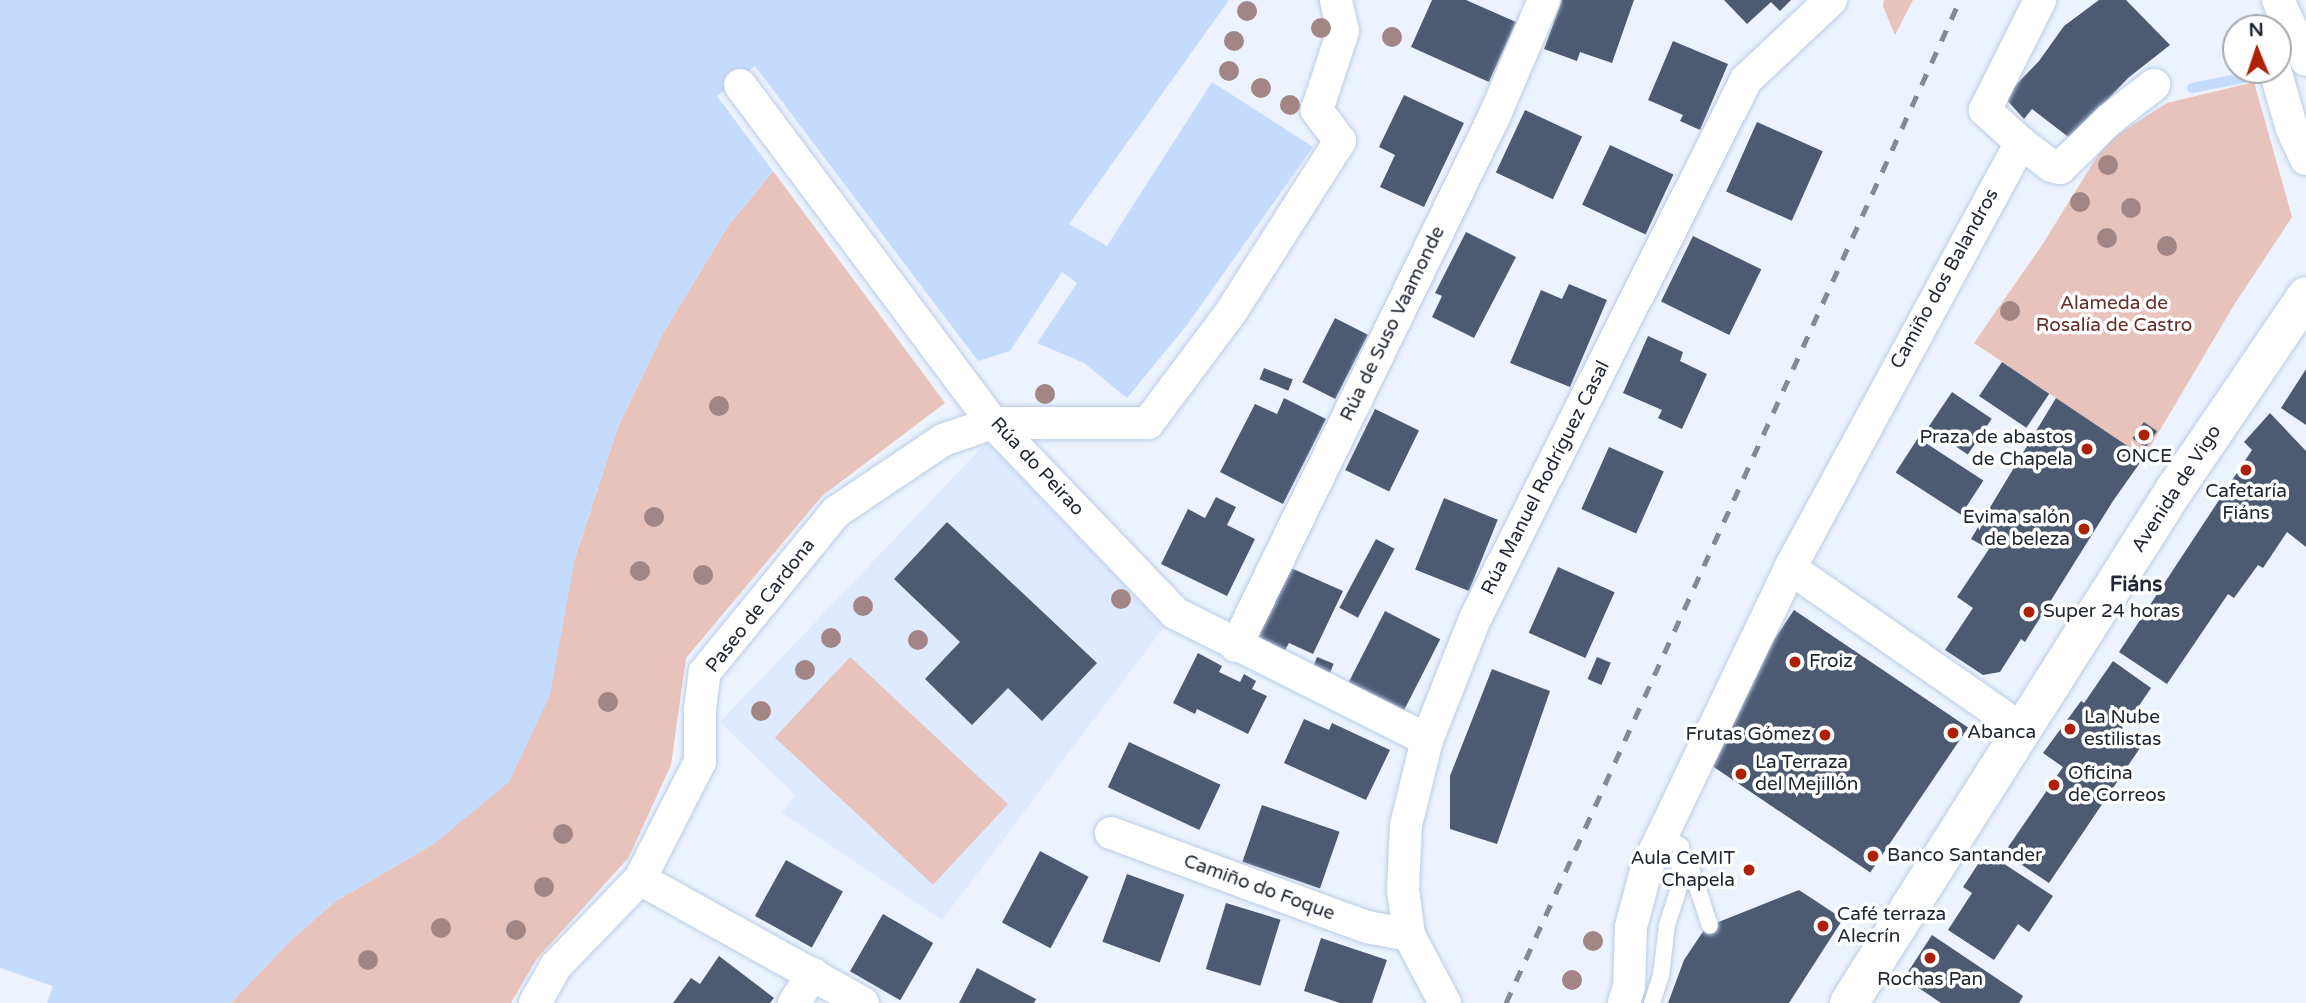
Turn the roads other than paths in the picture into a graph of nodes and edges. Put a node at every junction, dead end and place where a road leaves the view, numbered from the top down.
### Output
1 (1336, 0) edge
2 (1544, 0) edge
3 (1831, 0) edge
4 (2040, 0) edge
5 (2277, 0) edge
6 (2306, 60) edge
7 (2279, 84) edge
8 (740, 85) dead end
9 (2154, 85) dead end
10 (2021, 143) junction
11 (2305, 154) edge
12 (2306, 296) edge
13 (993, 422) junction
14 (1790, 568) junction
15 (1236, 646) junction
16 (2023, 730) junction
17 (1427, 740) junction
18 (1111, 833) dead end
19 (1671, 846) junction
20 (640, 879) junction
21 (1710, 926) dead end
22 (1409, 935) junction
23 (813, 974) junction
24 (1439, 1001) edge
25 (1854, 1002) edge
26 (535, 1003) edge
27 (794, 1003) edge
28 (863, 1003) edge
29 (1624, 1003) edge
30 (1652, 1003) edge

1 - 13 street
2 - 15 street, Rúa de Suso Vaamonde
3 - 17 street, Rúa Manuel Rodríguez Casal
4 - 10 street
5 - 6 street
7 - 11 street
8 - 13 street, Rúa do Peirao
9 - 10 street
10 - 14 street, Camiño dos Balandros
12 - 16 main road, Avenida de Vigo
13 - 15 street, Rúa do Peirao
13 - 20 street, Paseo de Cardona
14 - 16 street
14 - 19 street
15 - 17 street, Rúa do Peirao
16 - 25 main road, Avenida de Vigo
17 - 22 street, Rúa Manuel Rodríguez Casal
18 - 22 street, Camiño do Foque
19 - 21 lane
19 - 29 street
19 - 30 lane
20 - 23 street
20 - 26 street, Paseo de Cardona
22 - 24 street, Rúa Manuel Rodríguez Casal
23 - 27 street
23 - 28 street

